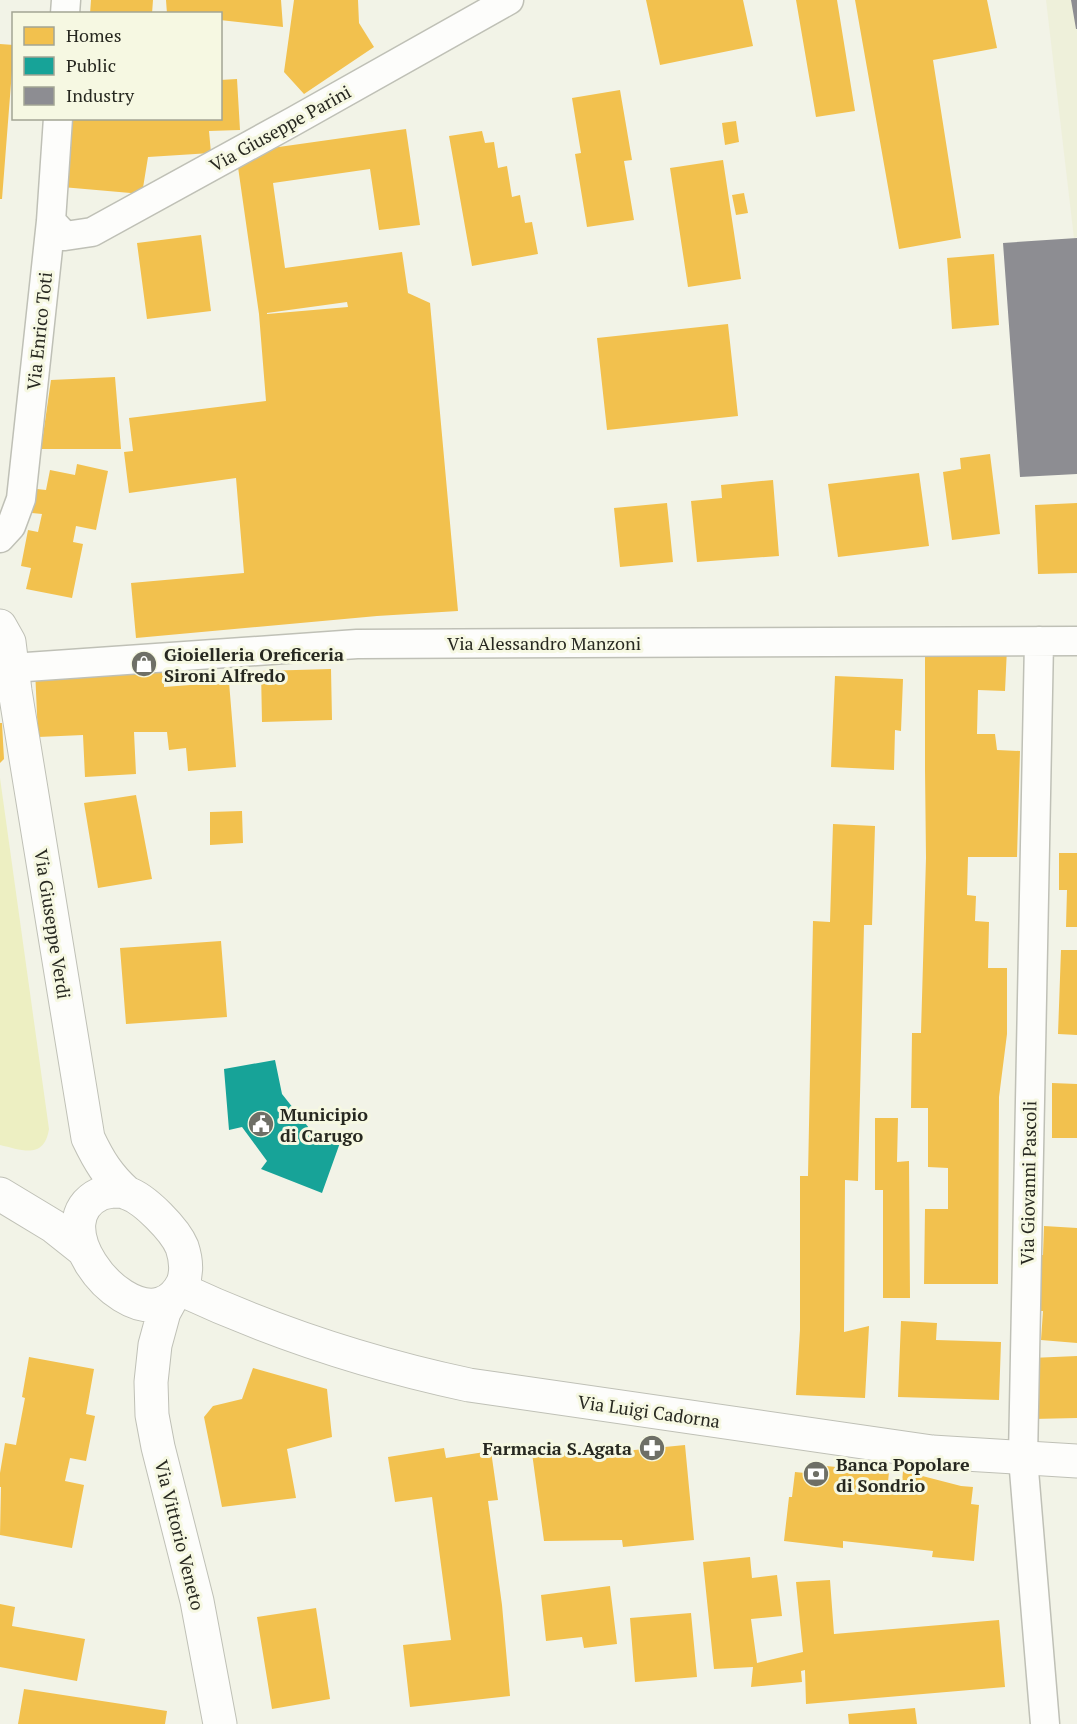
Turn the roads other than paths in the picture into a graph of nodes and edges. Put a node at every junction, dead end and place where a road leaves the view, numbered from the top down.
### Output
1 (509, 0) edge
2 (469, 11) edge
3 (58, 120) edge
4 (51, 221) junction
5 (6, 532) edge
6 (0, 553) edge
7 (0, 607) edge
8 (1039, 641) junction
9 (1077, 641) edge
10 (7, 645) edge
11 (128, 1193) junction
12 (0, 1194) edge
13 (82, 1249) junction
14 (178, 1284) junction
15 (128, 1299) junction
16 (155, 1345) junction
17 (1023, 1458) junction
18 (1077, 1461) edge
19 (220, 1724) edge
20 (1045, 1724) edge

1 - 2 street, Via Giuseppe Parini
2 - 4 street, Via Giuseppe Parini
3 - 4 street, Via Enrico Toti
4 - 5 street, Via Enrico Toti
5 - 6 street
7 - 10 street, Via Giuseppe Verdi
8 - 9 street, Via Alessandro Manzoni
8 - 10 street, Via Alessandro Manzoni
8 - 17 street, Via Giovanni Pascoli
10 - 11 street, Via Giuseppe Verdi
11 - 13 street
11 - 14 street
12 - 13 street
13 - 15 street
14 - 15 street
14 - 16 street, Via Vittorio Veneto
14 - 17 street, Via Luigi Cadorna
15 - 16 street
16 - 19 street, Via Vittorio Veneto
17 - 18 street, Via Luigi Cadorna
17 - 20 street, Via Giovanni Pascoli

